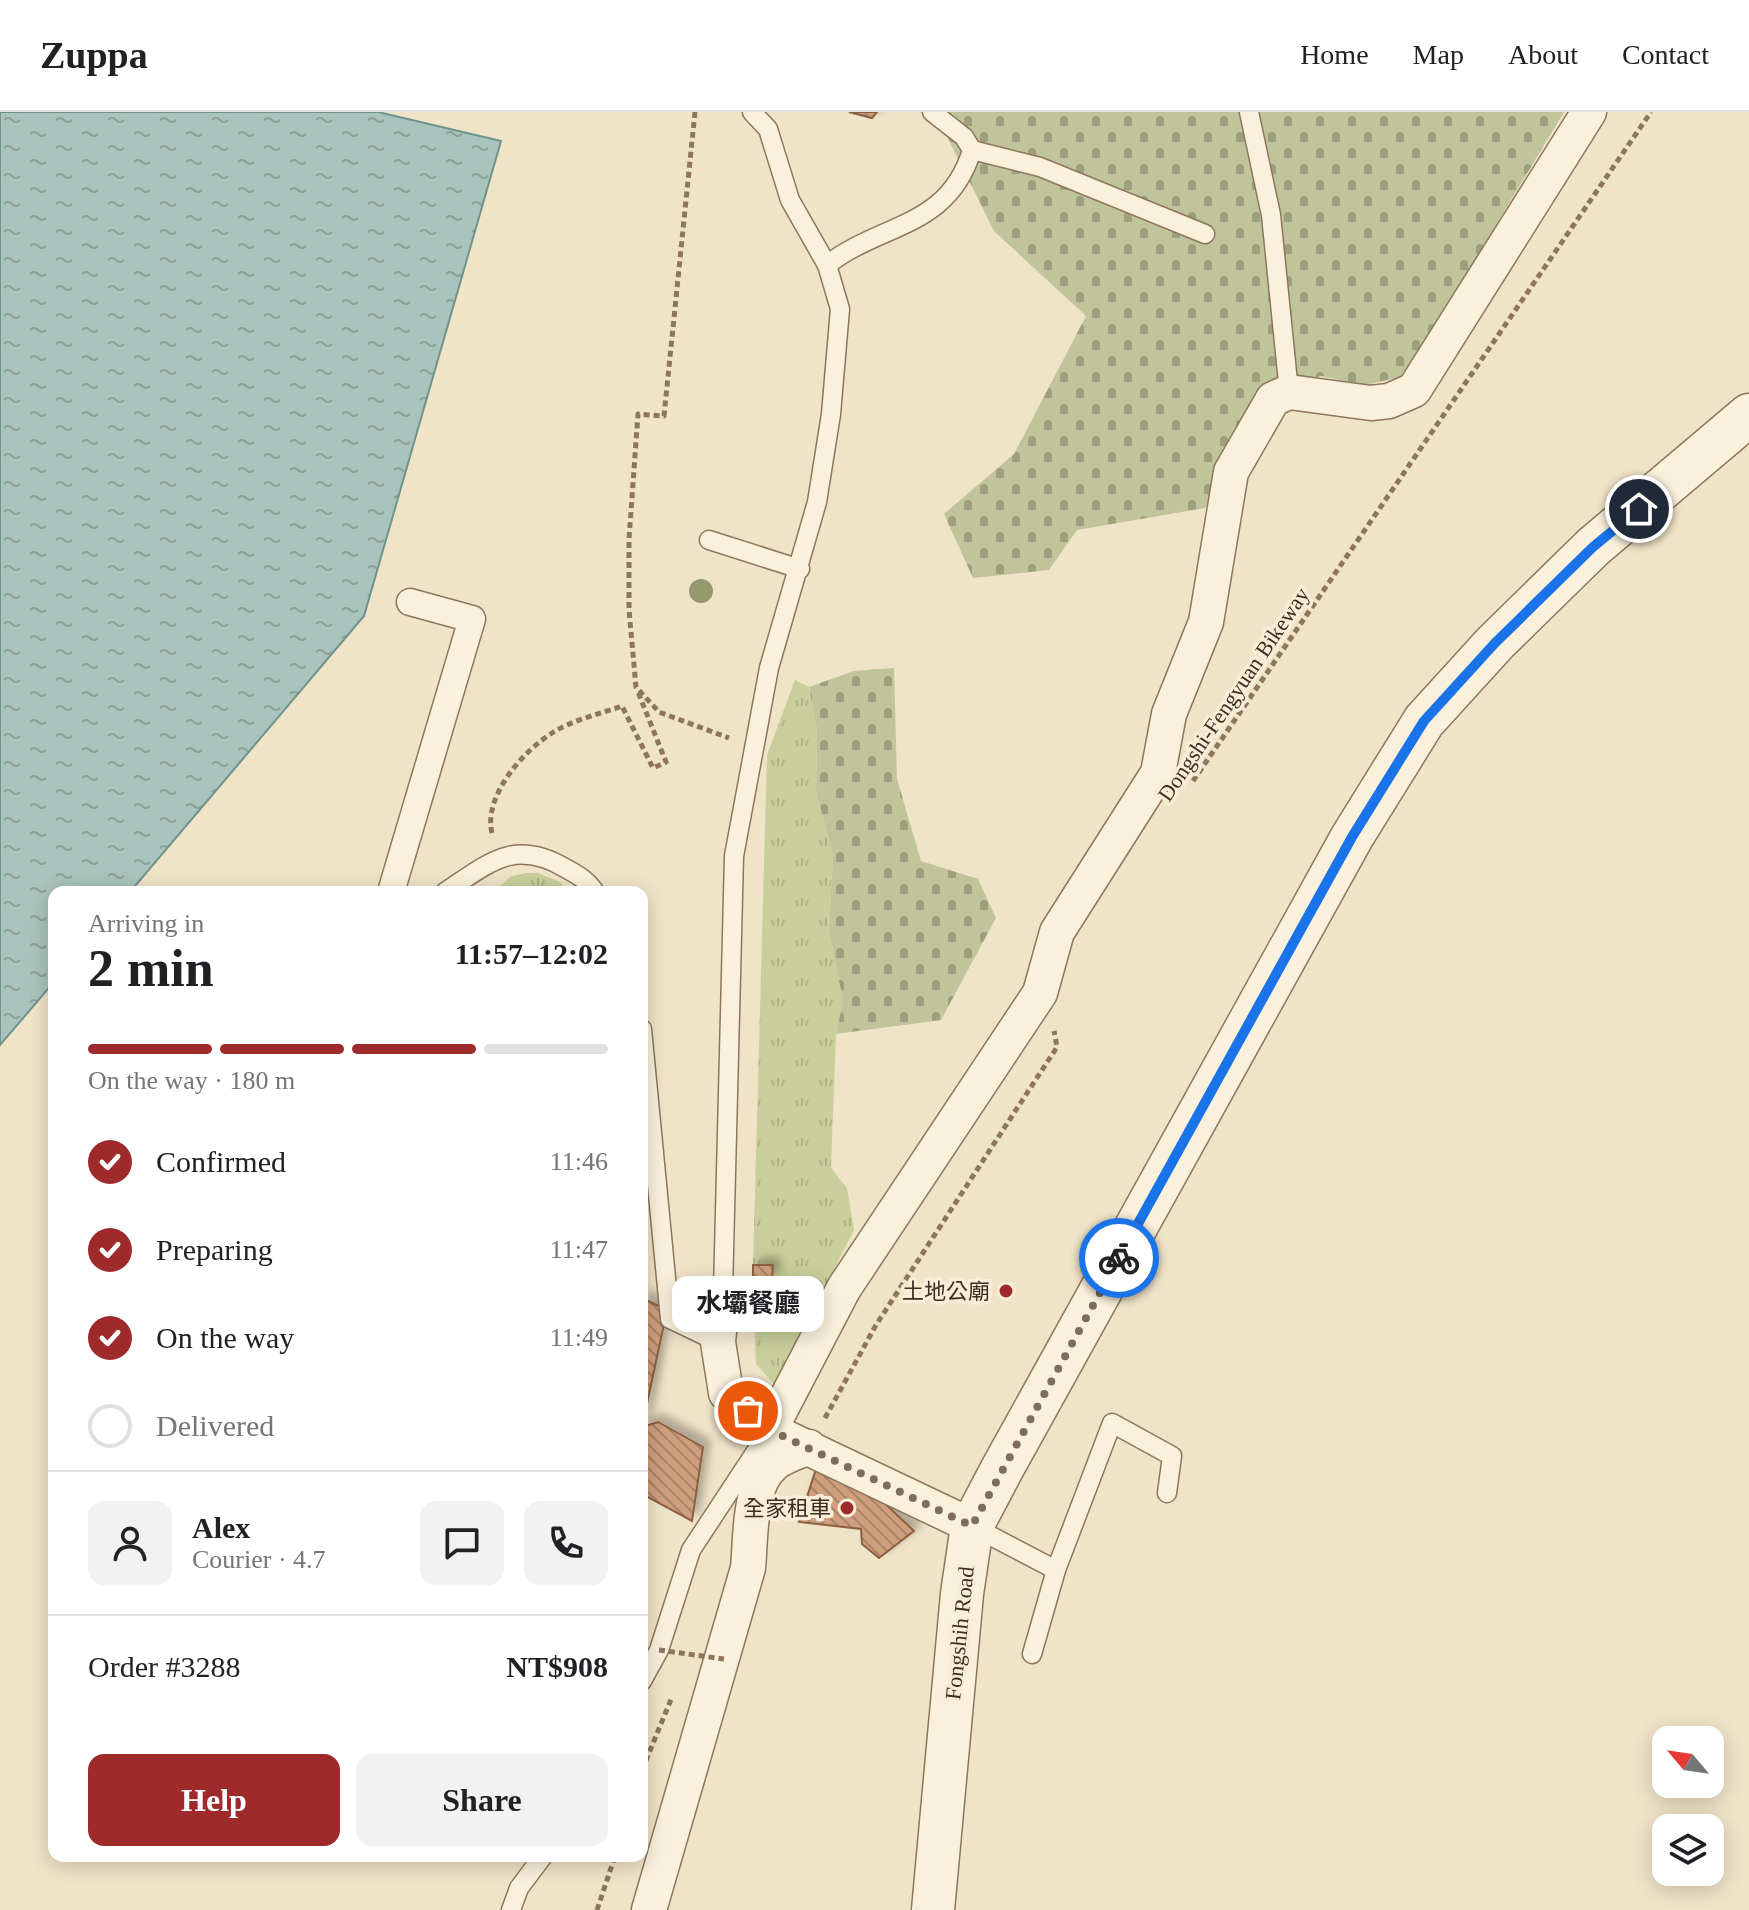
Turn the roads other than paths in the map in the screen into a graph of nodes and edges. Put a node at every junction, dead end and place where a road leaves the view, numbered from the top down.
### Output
1 (752, 112) edge
2 (932, 112) edge
3 (1249, 112) edge
4 (1589, 112) edge
5 (972, 150) junction
6 (1205, 234) dead end
7 (827, 265) junction
8 (1289, 392) junction
9 (1749, 415) edge
10 (709, 540) dead end
11 (800, 569) junction
12 (410, 602) dead end
13 (393, 886) edge
14 (454, 886) edge
15 (591, 886) edge
16 (648, 1091) edge
17 (723, 1291) joint
18 (718, 1342) junction
19 (770, 1430) junction
20 (809, 1447) junction
21 (1167, 1493) dead end
22 (972, 1526) junction
23 (1056, 1570) junction
24 (1032, 1654) dead end
25 (648, 1670) edge
26 (538, 1862) edge
27 (511, 1910) edge
28 (649, 1910) edge
29 (933, 1910) edge

1 - 7 lane
2 - 5 lane
3 - 8 lane
4 - 8 street
5 - 6 lane
5 - 7 lane
7 - 11 lane
8 - 19 street
9 - 22 street, Fongshih Road
10 - 11 lane
11 - 17 lane
12 - 13 street
14 - 15 lane
16 - 18 lane
17 - 18 street
18 - 19 street
19 - 20 street
19 - 25 lane
20 - 22 street
20 - 28 street
21 - 23 lane
22 - 23 lane
22 - 29 street, Fongshih Road
23 - 24 lane
26 - 27 lane

